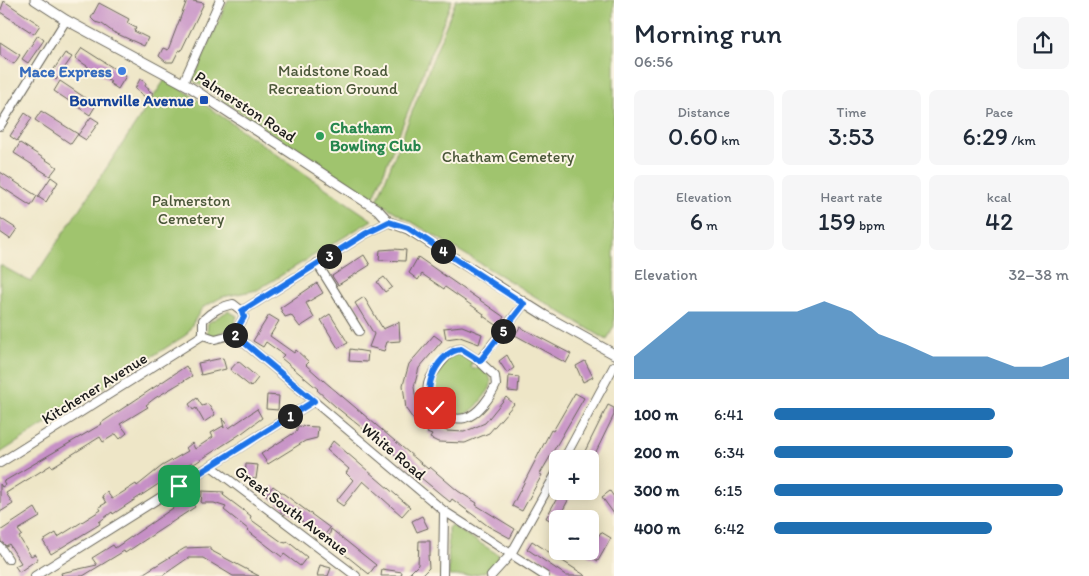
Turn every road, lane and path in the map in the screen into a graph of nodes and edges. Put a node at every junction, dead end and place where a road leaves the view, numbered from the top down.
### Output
1 (35, 0) edge
2 (220, 0) edge
3 (66, 20) junction
4 (183, 83) junction
5 (0, 126) edge
6 (389, 222) junction
7 (317, 263) junction
8 (524, 304) junction
9 (242, 311) junction
10 (359, 331) dead end
11 (234, 334) junction
12 (203, 335) junction
13 (614, 354) edge
14 (480, 361) junction
15 (614, 366) edge
16 (314, 401) junction
17 (569, 450) edge
18 (0, 462) edge
19 (211, 466) junction
20 (549, 486) edge
21 (444, 511) junction
22 (0, 548) edge
23 (511, 554) junction
24 (8, 559) dead end
25 (35, 576) edge
26 (356, 576) edge
27 (443, 576) edge
28 (491, 576) edge
29 (545, 576) edge

1 - 3 street, Palmerston Road
2 - 4 street
3 - 4 street, Palmerston Road
3 - 5 street
4 - 6 street, Palmerston Road
6 - 7 street
6 - 8 street, Palmerston Road
7 - 9 street
7 - 10 street
8 - 13 street, Palmerston Road
8 - 14 street
9 - 11 street
9 - 12 street
11 - 12 street
11 - 16 street, White Road
12 - 18 street, Kitchener Avenue
14 - 14 street
15 - 17 street
16 - 19 street
16 - 21 street, White Road
19 - 25 street
19 - 26 street, Great South Avenue
20 - 23 street
21 - 23 street, White Road
21 - 27 street
22 - 24 street
23 - 28 street
23 - 29 street, White Road

